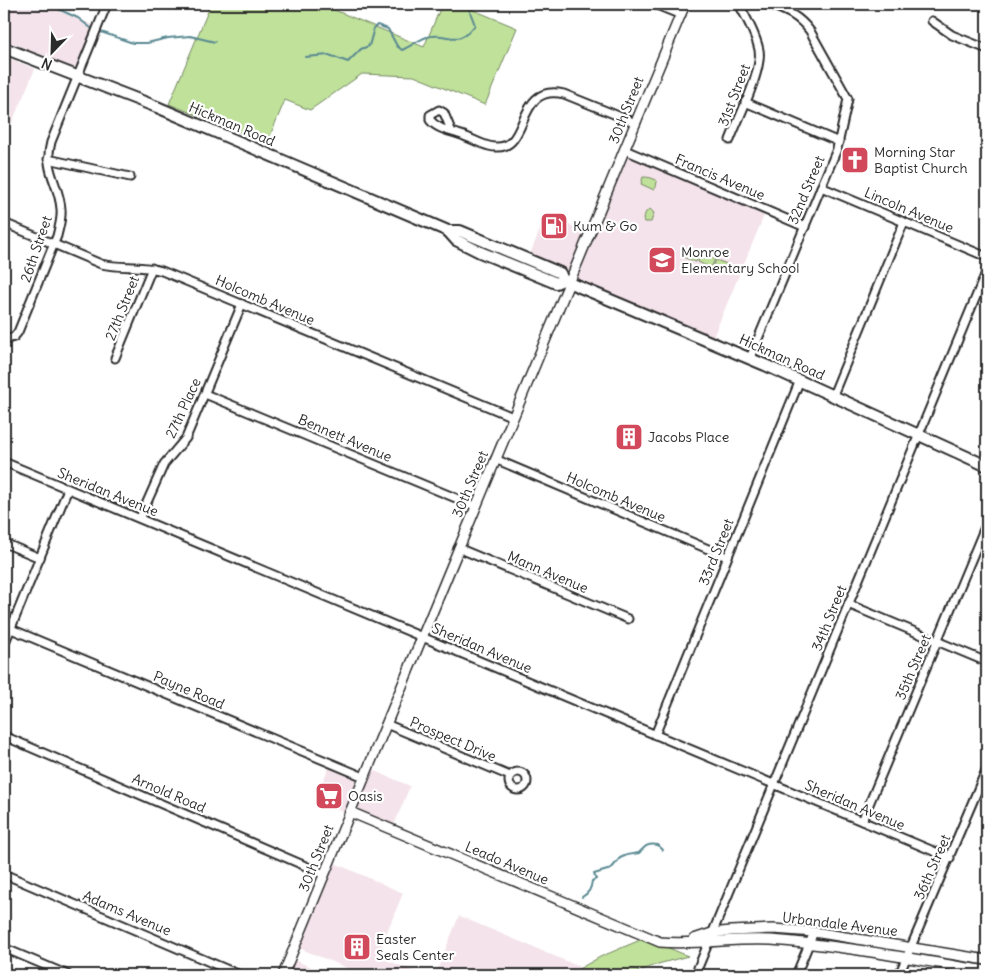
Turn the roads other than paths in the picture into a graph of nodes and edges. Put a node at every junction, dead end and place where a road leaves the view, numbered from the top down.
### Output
1 (107, 4) edge
2 (654, 4) edge
3 (685, 4) edge
4 (739, 4) edge
5 (768, 4) edge
6 (681, 14) junction
7 (932, 21) dead end
8 (4, 48) edge
9 (987, 49) edge
10 (77, 77) junction
11 (745, 102) junction
12 (636, 123) junction
13 (451, 130) dead end
14 (730, 140) dead end
15 (839, 142) junction
16 (625, 150) junction
17 (48, 159) junction
18 (130, 177) dead end
19 (821, 186) junction
20 (904, 222) junction
21 (4, 224) edge
22 (805, 227) junction
23 (53, 244) junction
24 (987, 257) edge
25 (152, 268) junction
26 (987, 270) edge
27 (566, 281) junction
28 (242, 304) junction
29 (4, 340) edge
30 (115, 358) dead end
31 (750, 358) junction
32 (800, 380) junction
33 (205, 394) junction
34 (833, 395) junction
35 (513, 417) junction
36 (920, 434) junction
37 (495, 460) junction
38 (4, 462) edge
39 (987, 466) edge
40 (68, 489) junction
41 (475, 506) junction
42 (140, 518) junction
43 (987, 522) edge
44 (4, 543) edge
45 (458, 548) junction
46 (727, 557) junction
47 (40, 558) junction
48 (848, 604) junction
49 (628, 619) dead end
50 (7, 627) edge
51 (422, 636) junction
52 (938, 641) junction
53 (4, 645) edge
54 (987, 662) edge
55 (386, 724) junction
56 (655, 734) junction
57 (4, 736) edge
58 (987, 768) edge
59 (510, 776) dead end
60 (364, 777) junction
61 (774, 784) junction
62 (350, 812) junction
63 (862, 821) junction
64 (950, 858) junction
65 (4, 874) edge
66 (324, 874) junction
67 (814, 932) junction
68 (710, 937) junction
69 (653, 939) joint
70 (809, 944) junction
71 (911, 947) junction
72 (4, 948) edge
73 (906, 958) junction
74 (987, 960) edge
75 (987, 971) edge
76 (68, 975) edge
77 (240, 975) edge
78 (283, 975) edge
79 (694, 975) edge
80 (796, 975) edge
81 (899, 975) edge

1 - 10 street, 26th Street
2 - 6 street
3 - 6 street, 30th Street
4 - 11 street, 31st Street
5 - 15 street, 32nd Street
6 - 12 street, 30th Street
7 - 9 street
8 - 10 main road, Hickman Road
10 - 17 street, 26th Street
10 - 27 main road, Hickman Road
11 - 14 street, 31st Street
11 - 15 street
12 - 13 street
12 - 16 street, 30th Street
15 - 19 street, 32nd Street
16 - 22 street, Francis Avenue
16 - 27 street, 30th Street
17 - 18 street
17 - 23 street, 26th Street
19 - 20 street, Lincoln Avenue
19 - 22 street, 32nd Street
20 - 24 street, Lincoln Avenue
20 - 34 street
21 - 23 street, Holcomb Avenue
22 - 31 street, 32nd Street
23 - 25 street, Holcomb Avenue
23 - 29 street, 26th Street
25 - 28 street, Holcomb Avenue
25 - 30 street, 27th Street
26 - 36 street, 34th Street
27 - 31 main road, Hickman Road
27 - 35 street, 30th Street
28 - 33 street, 27th Place
28 - 35 street, Holcomb Avenue
31 - 32 main road, Hickman Road
32 - 34 main road, Hickman Road
32 - 46 street, 33rd Street
33 - 41 street, Bennett Avenue
33 - 42 street, 27th Place
34 - 36 main road, Hickman Road
35 - 37 street, 30th Street
36 - 39 main road, Hickman Road
36 - 48 street, 34th Street
37 - 41 street, 30th Street
37 - 46 street, Holcomb Avenue
38 - 40 street, Sheridan Avenue
40 - 42 street, Sheridan Avenue
40 - 47 street
41 - 45 street, 30th Street
42 - 51 street, Sheridan Avenue
43 - 52 street, 35th Street
44 - 47 street
45 - 49 street, Mann Avenue
45 - 51 street, 30th Street
46 - 56 street, 33rd Street
47 - 50 street
48 - 52 street
48 - 61 street, 34th Street
50 - 53 street
50 - 60 street, Payne Road
51 - 55 street, 30th Street
51 - 56 street, Sheridan Avenue
52 - 54 street
52 - 63 street, 35th Street
55 - 59 street, Prospect Drive
55 - 60 street, 30th Street
56 - 61 street, Sheridan Avenue
57 - 66 street, Arnold Road
58 - 64 street, 36th Street
60 - 62 street, 30th Street
61 - 63 street, Sheridan Avenue
61 - 68 street, 34th Street
62 - 66 street, 30th Street
62 - 69 street, Leado Avenue
63 - 64 street, Sheridan Avenue
64 - 71 street, 36th Street
65 - 77 street, Adams Avenue
66 - 78 street, 30th Street
67 - 68 street, Urbandale Avenue
67 - 70 street
67 - 71 street, Urbandale Avenue
68 - 69 street, Urbandale Avenue
68 - 70 street, Urbandale Avenue
68 - 79 street, 34th Street
70 - 73 street, Urbandale Avenue
70 - 80 street
71 - 73 street, 36th Street
71 - 74 street, Urbandale Avenue
72 - 76 street
73 - 75 street, Urbandale Avenue
73 - 81 street, 36th Street

